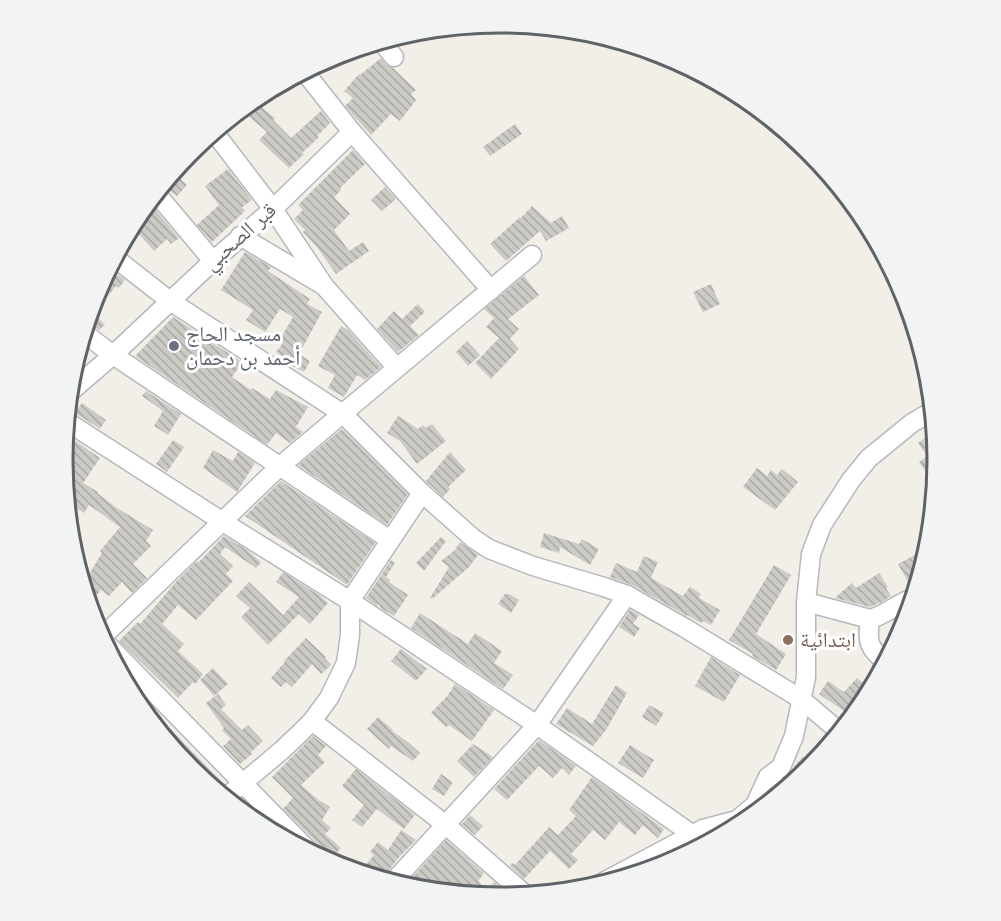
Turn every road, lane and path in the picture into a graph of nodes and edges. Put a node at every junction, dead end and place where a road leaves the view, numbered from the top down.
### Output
1 (387, 49) edge
2 (394, 57) dead end
3 (309, 78) edge
4 (352, 132) junction
5 (219, 139) edge
6 (161, 199) edge
7 (273, 209) junction
8 (240, 236) junction
9 (532, 255) dead end
10 (213, 261) junction
11 (121, 263) edge
12 (326, 286) junction
13 (491, 290) junction
14 (170, 301) junction
15 (91, 339) edge
16 (113, 355) junction
17 (397, 369) junction
18 (80, 383) edge
19 (343, 414) junction
20 (925, 415) edge
21 (75, 427) edge
22 (280, 466) junction
23 (422, 493) junction
24 (223, 522) junction
25 (390, 540) junction
26 (627, 595) junction
27 (350, 602) junction
28 (806, 602) junction
29 (903, 603) edge
30 (870, 619) junction
31 (109, 631) edge
32 (880, 657) edge
33 (122, 660) edge
34 (801, 699) junction
35 (312, 721) junction
36 (537, 725) junction
37 (835, 727) edge
38 (768, 777) junction
39 (243, 783) junction
40 (777, 786) edge
41 (231, 793) edge
42 (754, 805) edge
43 (446, 825) junction
44 (719, 828) edge
45 (293, 834) edge
46 (703, 835) edge
47 (657, 858) edge
48 (399, 875) edge
49 (515, 887) edge

1 - 2 street
3 - 4 street
4 - 7 street, قبر الصحبي
4 - 13 street
5 - 7 street
6 - 10 street
7 - 8 street, قبر الصحبي
7 - 12 street
8 - 10 street, قبر الصحبي
8 - 12 street
9 - 13 street
10 - 14 street, قبر الصحبي
11 - 14 street
12 - 17 street
13 - 17 street
14 - 16 street, قبر الصحبي
14 - 19 street
15 - 16 street
16 - 18 street, قبر الصحبي
16 - 22 street
17 - 19 street
19 - 22 street
19 - 23 street
20 - 28 street
21 - 24 street
22 - 24 street
22 - 25 street
23 - 25 street
23 - 26 street
24 - 27 street
24 - 31 street
25 - 27 street
26 - 34 street
26 - 36 street
27 - 35 street
27 - 36 street
28 - 30 street
28 - 34 street
29 - 30 street
30 - 32 street
33 - 39 street
34 - 37 street
34 - 38 street
35 - 39 street
35 - 43 street
36 - 43 street
36 - 46 street
38 - 40 street
38 - 42 street
39 - 41 street
39 - 45 street
43 - 48 street
43 - 49 street
44 - 46 street
46 - 47 street

